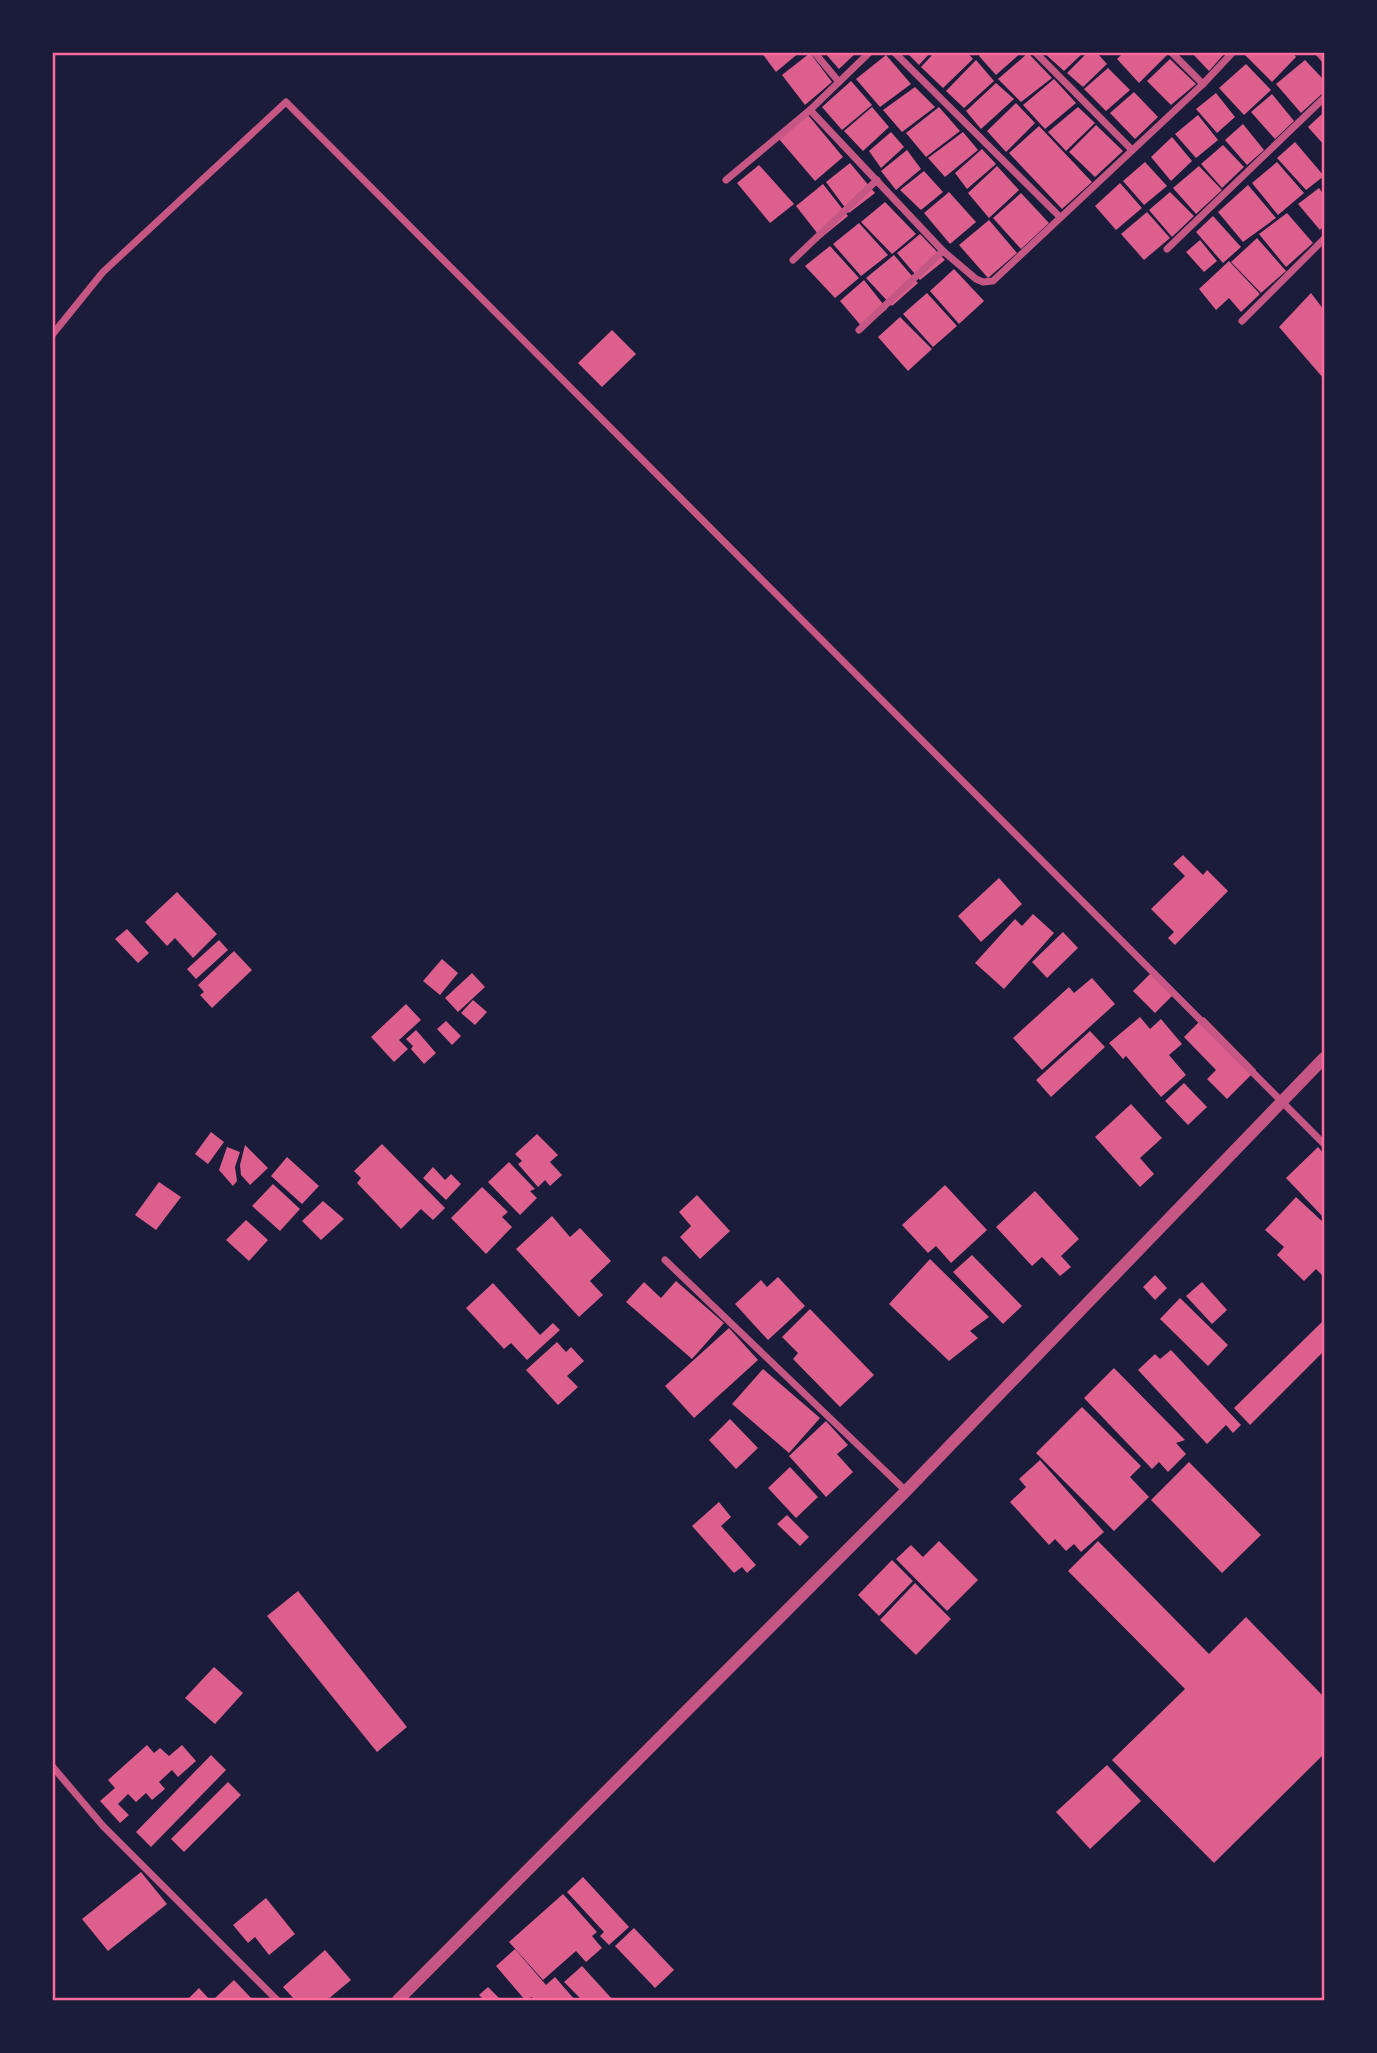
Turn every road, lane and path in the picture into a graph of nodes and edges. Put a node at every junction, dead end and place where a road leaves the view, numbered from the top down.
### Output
1 (814, 52) edge
2 (870, 52) edge
3 (894, 52) edge
4 (1035, 52) edge
5 (1171, 52) edge
6 (1233, 52) edge
7 (1318, 52) edge
8 (1325, 59) edge
9 (839, 82) junction
10 (1203, 84) junction
11 (1325, 98) edge
12 (810, 110) junction
13 (1132, 150) junction
14 (726, 180) dead end
15 (877, 180) junction
16 (1060, 217) junction
17 (1325, 239) edge
18 (1167, 249) dead end
19 (943, 251) junction
20 (793, 260) dead end
21 (1242, 321) dead end
22 (859, 330) dead end
23 (52, 335) edge
24 (1325, 1058) edge
25 (1282, 1103) junction
26 (1325, 1144) edge
27 (665, 1260) dead end
28 (906, 1491) junction
29 (52, 1766) edge
30 (277, 2000) edge
31 (398, 2000) edge

1 - 9 street
2 - 9 street
3 - 16 street
4 - 13 street
5 - 10 street
6 - 10 street
7 - 8 street
9 - 12 street
10 - 13 street
11 - 18 street
12 - 14 street
12 - 15 street
13 - 16 street
15 - 19 street
15 - 20 street
16 - 19 street
17 - 21 street
19 - 22 street
23 - 25 street
24 - 25 street
25 - 26 street
25 - 28 street
27 - 28 street
28 - 31 street
29 - 30 street

